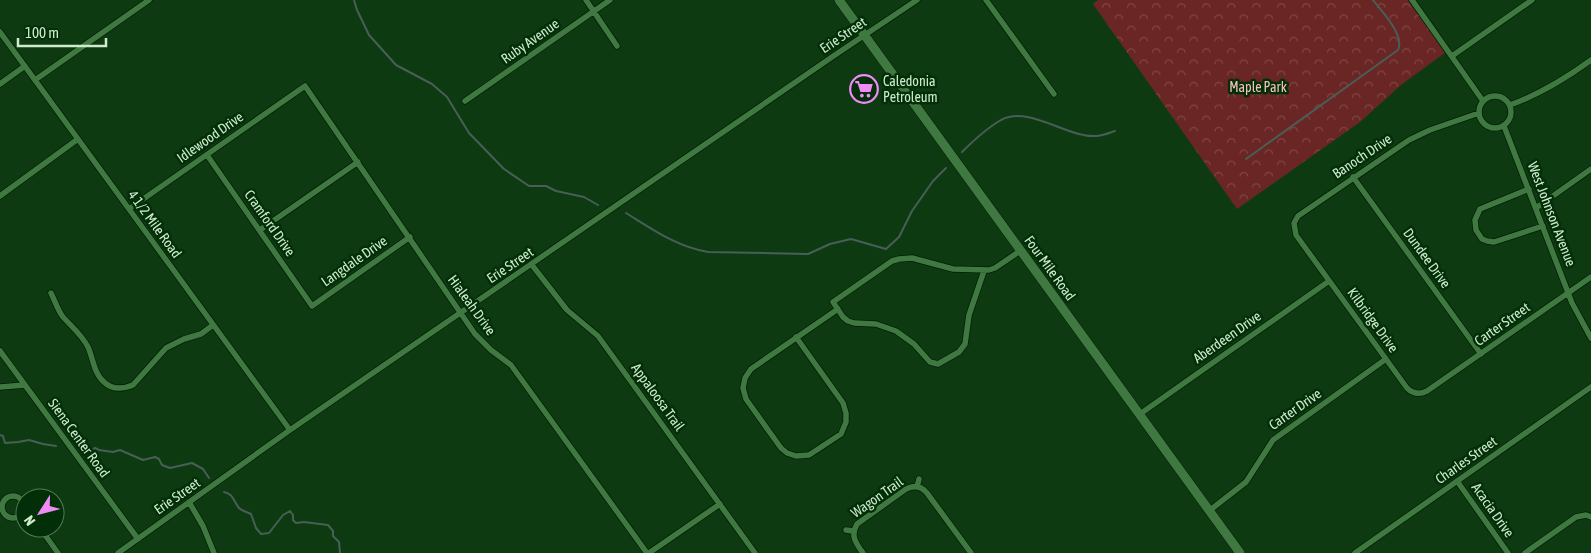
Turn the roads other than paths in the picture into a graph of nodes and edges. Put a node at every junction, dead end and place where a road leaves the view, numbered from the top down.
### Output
1 (149, 0) edge
2 (586, 0) edge
3 (610, 0) edge
4 (838, 0) edge
5 (917, 0) edge
6 (986, 0) edge
7 (1412, 0) edge
8 (1532, 0) edge
9 (594, 11) junction
10 (0, 32) edge
11 (864, 35) junction
12 (617, 46) dead end
13 (1452, 56) junction
14 (1591, 60) edge
15 (25, 66) junction
16 (35, 80) junction
17 (0, 84) edge
18 (305, 86) joint
19 (1054, 94) dead end
20 (465, 101) dead end
21 (1483, 101) junction
22 (1510, 105) junction
23 (1479, 113) junction
24 (1504, 126) junction
25 (78, 139) junction
26 (207, 155) junction
27 (358, 162) junction
28 (1591, 169) edge
29 (1353, 178) junction
30 (1529, 189) junction
31 (0, 196) edge
32 (1536, 208) junction
33 (129, 209) junction
34 (1543, 226) junction
35 (260, 230) junction
36 (410, 237) junction
37 (1305, 247) joint
38 (1020, 250) junction
39 (532, 265) junction
40 (984, 271) junction
41 (1591, 277) edge
42 (1329, 281) junction
43 (51, 293) dead end
44 (1568, 293) junction
45 (312, 306) joint
46 (838, 309) junction
47 (461, 313) junction
48 (214, 325) junction
49 (796, 337) junction
50 (1591, 338) edge
51 (0, 352) edge
52 (1481, 354) junction
53 (1386, 359) junction
54 (25, 385) junction
55 (0, 387) edge
56 (1591, 387) edge
57 (1427, 391) joint
58 (1140, 414) junction
59 (290, 430) junction
60 (918, 479) dead end
61 (1457, 481) junction
62 (917, 487) junction
63 (189, 502) junction
64 (720, 504) junction
65 (1210, 510) junction
66 (1588, 516) edge
67 (846, 530) dead end
68 (854, 531) junction
69 (47, 538) edge
70 (138, 539) junction
71 (58, 553) edge
72 (118, 553) edge
73 (214, 553) edge
74 (648, 553) edge
75 (755, 553) edge
76 (863, 553) edge
77 (971, 553) edge
78 (1240, 553) edge
79 (1355, 553) edge
80 (1508, 553) edge
81 (1525, 553) edge

1 - 16 street
2 - 9 street
3 - 9 street, Ruby Avenue
4 - 11 main road, Four Mile Road
5 - 11 street, Erie Street
6 - 19 street
7 - 13 street
8 - 13 street
9 - 12 street
9 - 20 street, Ruby Avenue
10 - 15 street, 4 1/2 Mile Road
11 - 38 main road, Four Mile Road
11 - 39 street, Erie Street
13 - 21 street
14 - 22 street
15 - 16 street, 4 1/2 Mile Road
15 - 17 street
16 - 25 street, 4 1/2 Mile Road
18 - 26 street, Idlewood Drive
18 - 27 street, Hialeah Drive
21 - 22 street
21 - 23 street
22 - 24 street
23 - 24 street
23 - 29 street, Banoch Drive
24 - 30 street, West Johnson Avenue
25 - 31 street
25 - 33 street, 4 1/2 Mile Road
26 - 33 street, Idlewood Drive
26 - 35 street, Cramford Drive
27 - 35 street
27 - 36 street, Hialeah Drive
28 - 32 street
29 - 37 street, Banoch Drive
29 - 52 street, Dundee Drive
30 - 32 street, West Johnson Avenue
30 - 34 street
32 - 34 street, West Johnson Avenue
33 - 48 street, 4 1/2 Mile Road
34 - 44 street, West Johnson Avenue
35 - 45 street, Cramford Drive
36 - 45 street, Langdale Drive
36 - 47 street, Hialeah Drive
37 - 42 street, Kilbridge Drive
38 - 40 street
38 - 58 main road, Four Mile Road
39 - 47 street, Erie Street
39 - 64 street, Appaloosa Trail
40 - 46 street
40 - 46 street
41 - 44 street, Carter Street
42 - 53 street, Kilbridge Drive
42 - 58 street, Aberdeen Drive
43 - 48 street
44 - 50 street, West Johnson Avenue
44 - 52 street, Carter Street
46 - 49 street
47 - 59 street, Erie Street
47 - 74 street, Hialeah Drive
48 - 59 street, 4 1/2 Mile Road
49 - 49 street
51 - 54 street, Siena Center Road
52 - 57 street, Carter Street
53 - 57 street, Kilbridge Drive
53 - 65 street, Carter Drive
54 - 55 street
54 - 70 street, Siena Center Road
56 - 61 street, Charles Street
58 - 65 main road, Four Mile Road
59 - 63 street, Erie Street
60 - 62 street
61 - 79 street, Charles Street
61 - 80 street, Acacia Drive
62 - 68 street, Wagon Trail
62 - 77 street
63 - 70 street, Erie Street
63 - 73 street
64 - 74 street
64 - 75 street, Appaloosa Trail
65 - 78 main road, Four Mile Road
66 - 81 street
67 - 68 street
68 - 76 street
69 - 71 street
70 - 72 street, Erie Street

